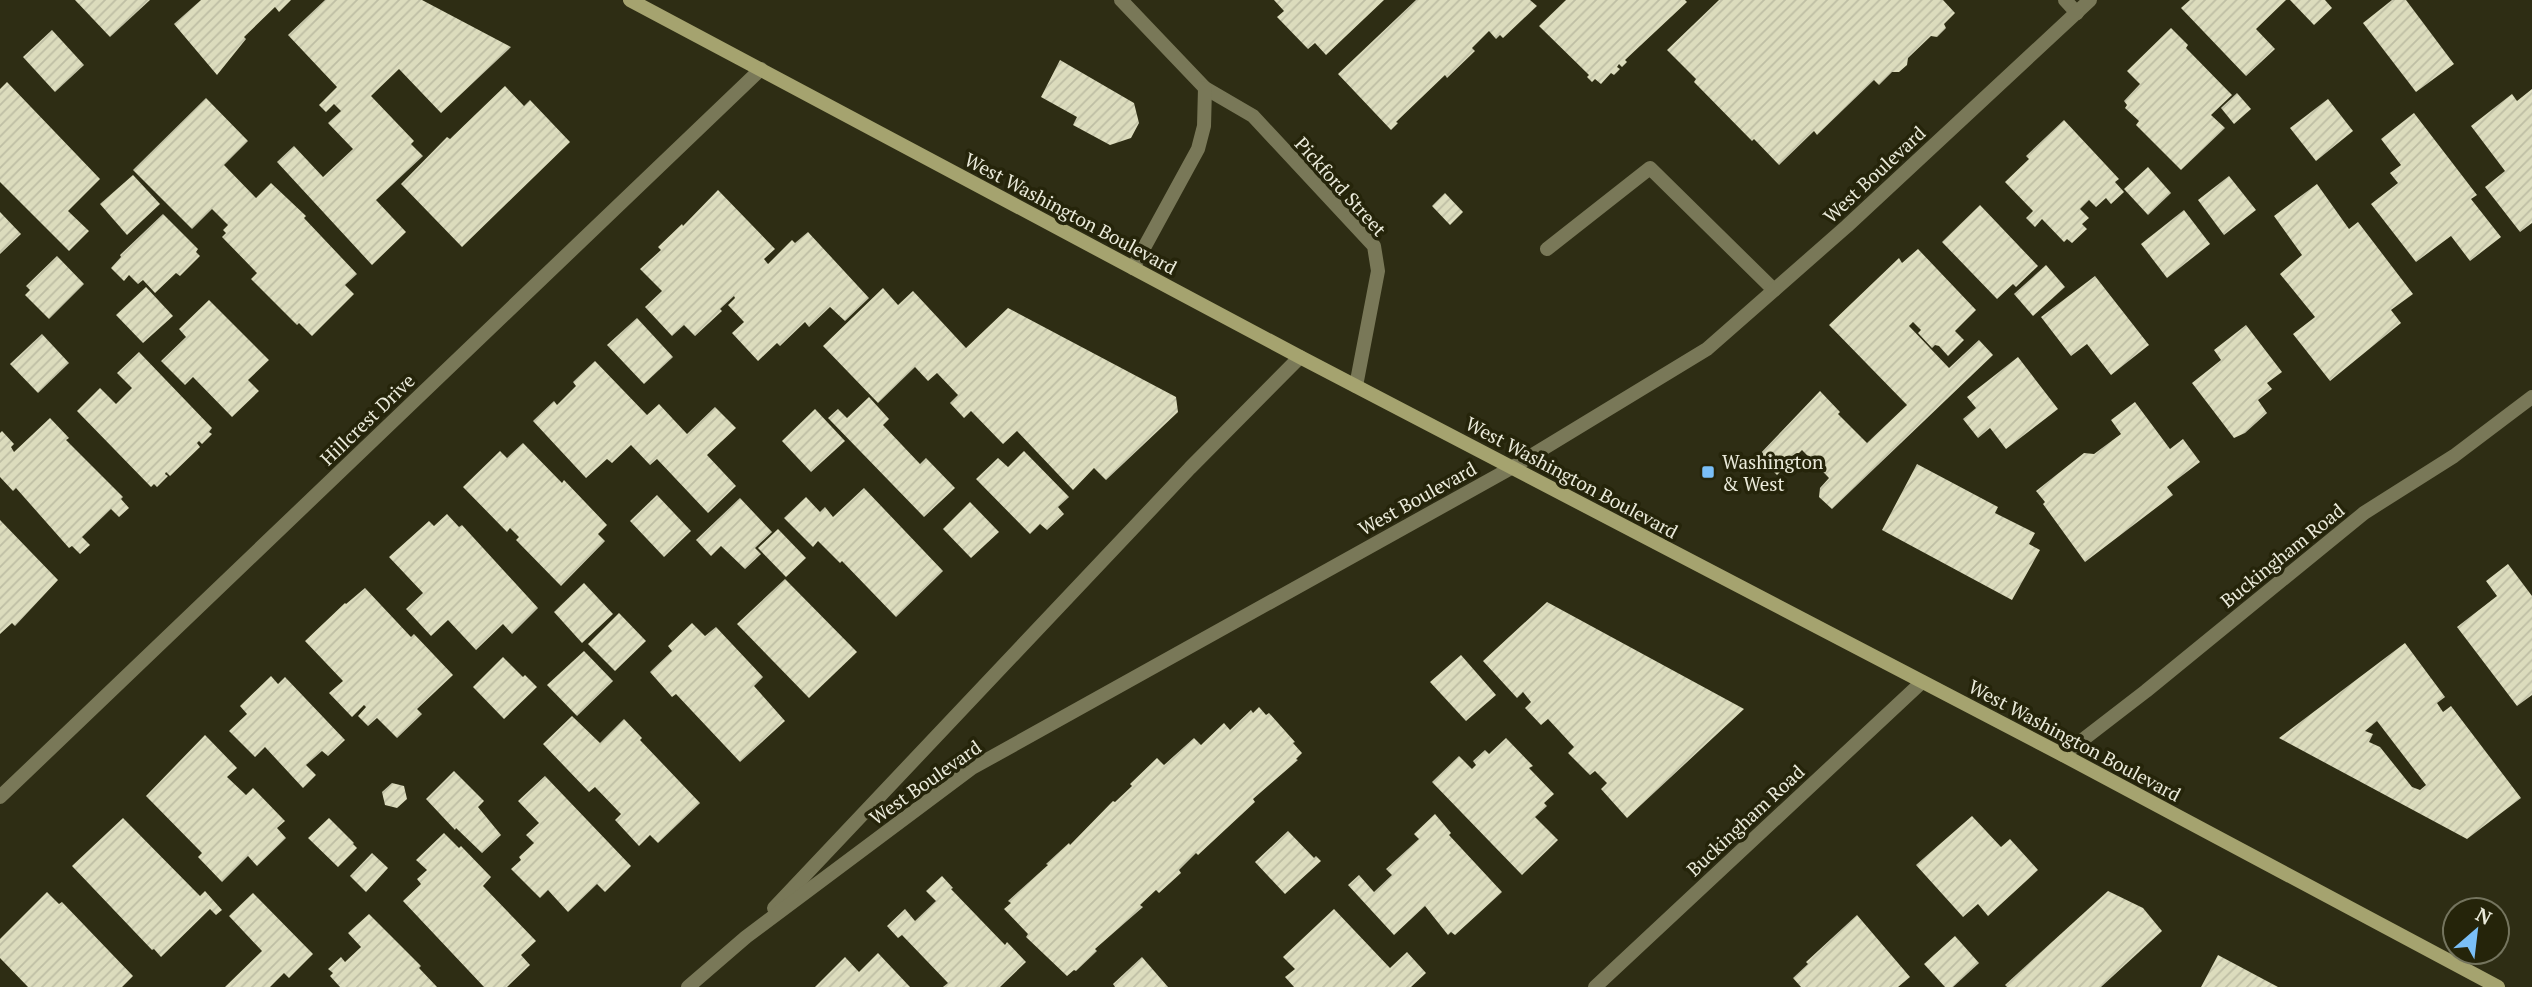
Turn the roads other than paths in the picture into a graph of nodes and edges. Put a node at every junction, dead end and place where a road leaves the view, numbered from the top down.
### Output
1 (630, 0) edge
2 (1121, 0) edge
3 (2065, 0) edge
4 (2090, 0) edge
5 (2077, 13) junction
6 (761, 69) junction
7 (1205, 88) junction
8 (1547, 249) dead end
9 (1133, 268) junction
10 (1774, 290) junction
11 (1300, 357) junction
12 (1356, 386) junction
13 (2532, 397) edge
14 (1513, 467) junction
15 (1922, 682) junction
16 (2063, 755) junction
17 (0, 797) edge
18 (746, 937) junction
19 (688, 987) edge
20 (1595, 987) edge
21 (2498, 987) edge

1 - 6 main road, West Washington Boulevard
2 - 7 street, Pickford Street
3 - 5 street
4 - 5 street, West Boulevard
5 - 10 street, West Boulevard
6 - 9 main road, West Washington Boulevard
6 - 17 street, Hillcrest Drive
7 - 9 street
7 - 12 street, Pickford Street
8 - 10 street
9 - 11 main road, West Washington Boulevard
10 - 14 street, West Boulevard
11 - 12 main road, West Washington Boulevard
11 - 18 street, West Boulevard
12 - 14 main road, West Washington Boulevard
13 - 16 street, Buckingham Road
14 - 15 main road, West Washington Boulevard
14 - 18 street, West Boulevard
15 - 16 main road, West Washington Boulevard
15 - 20 street, Buckingham Road
16 - 21 main road, West Washington Boulevard
18 - 19 street, West Boulevard

